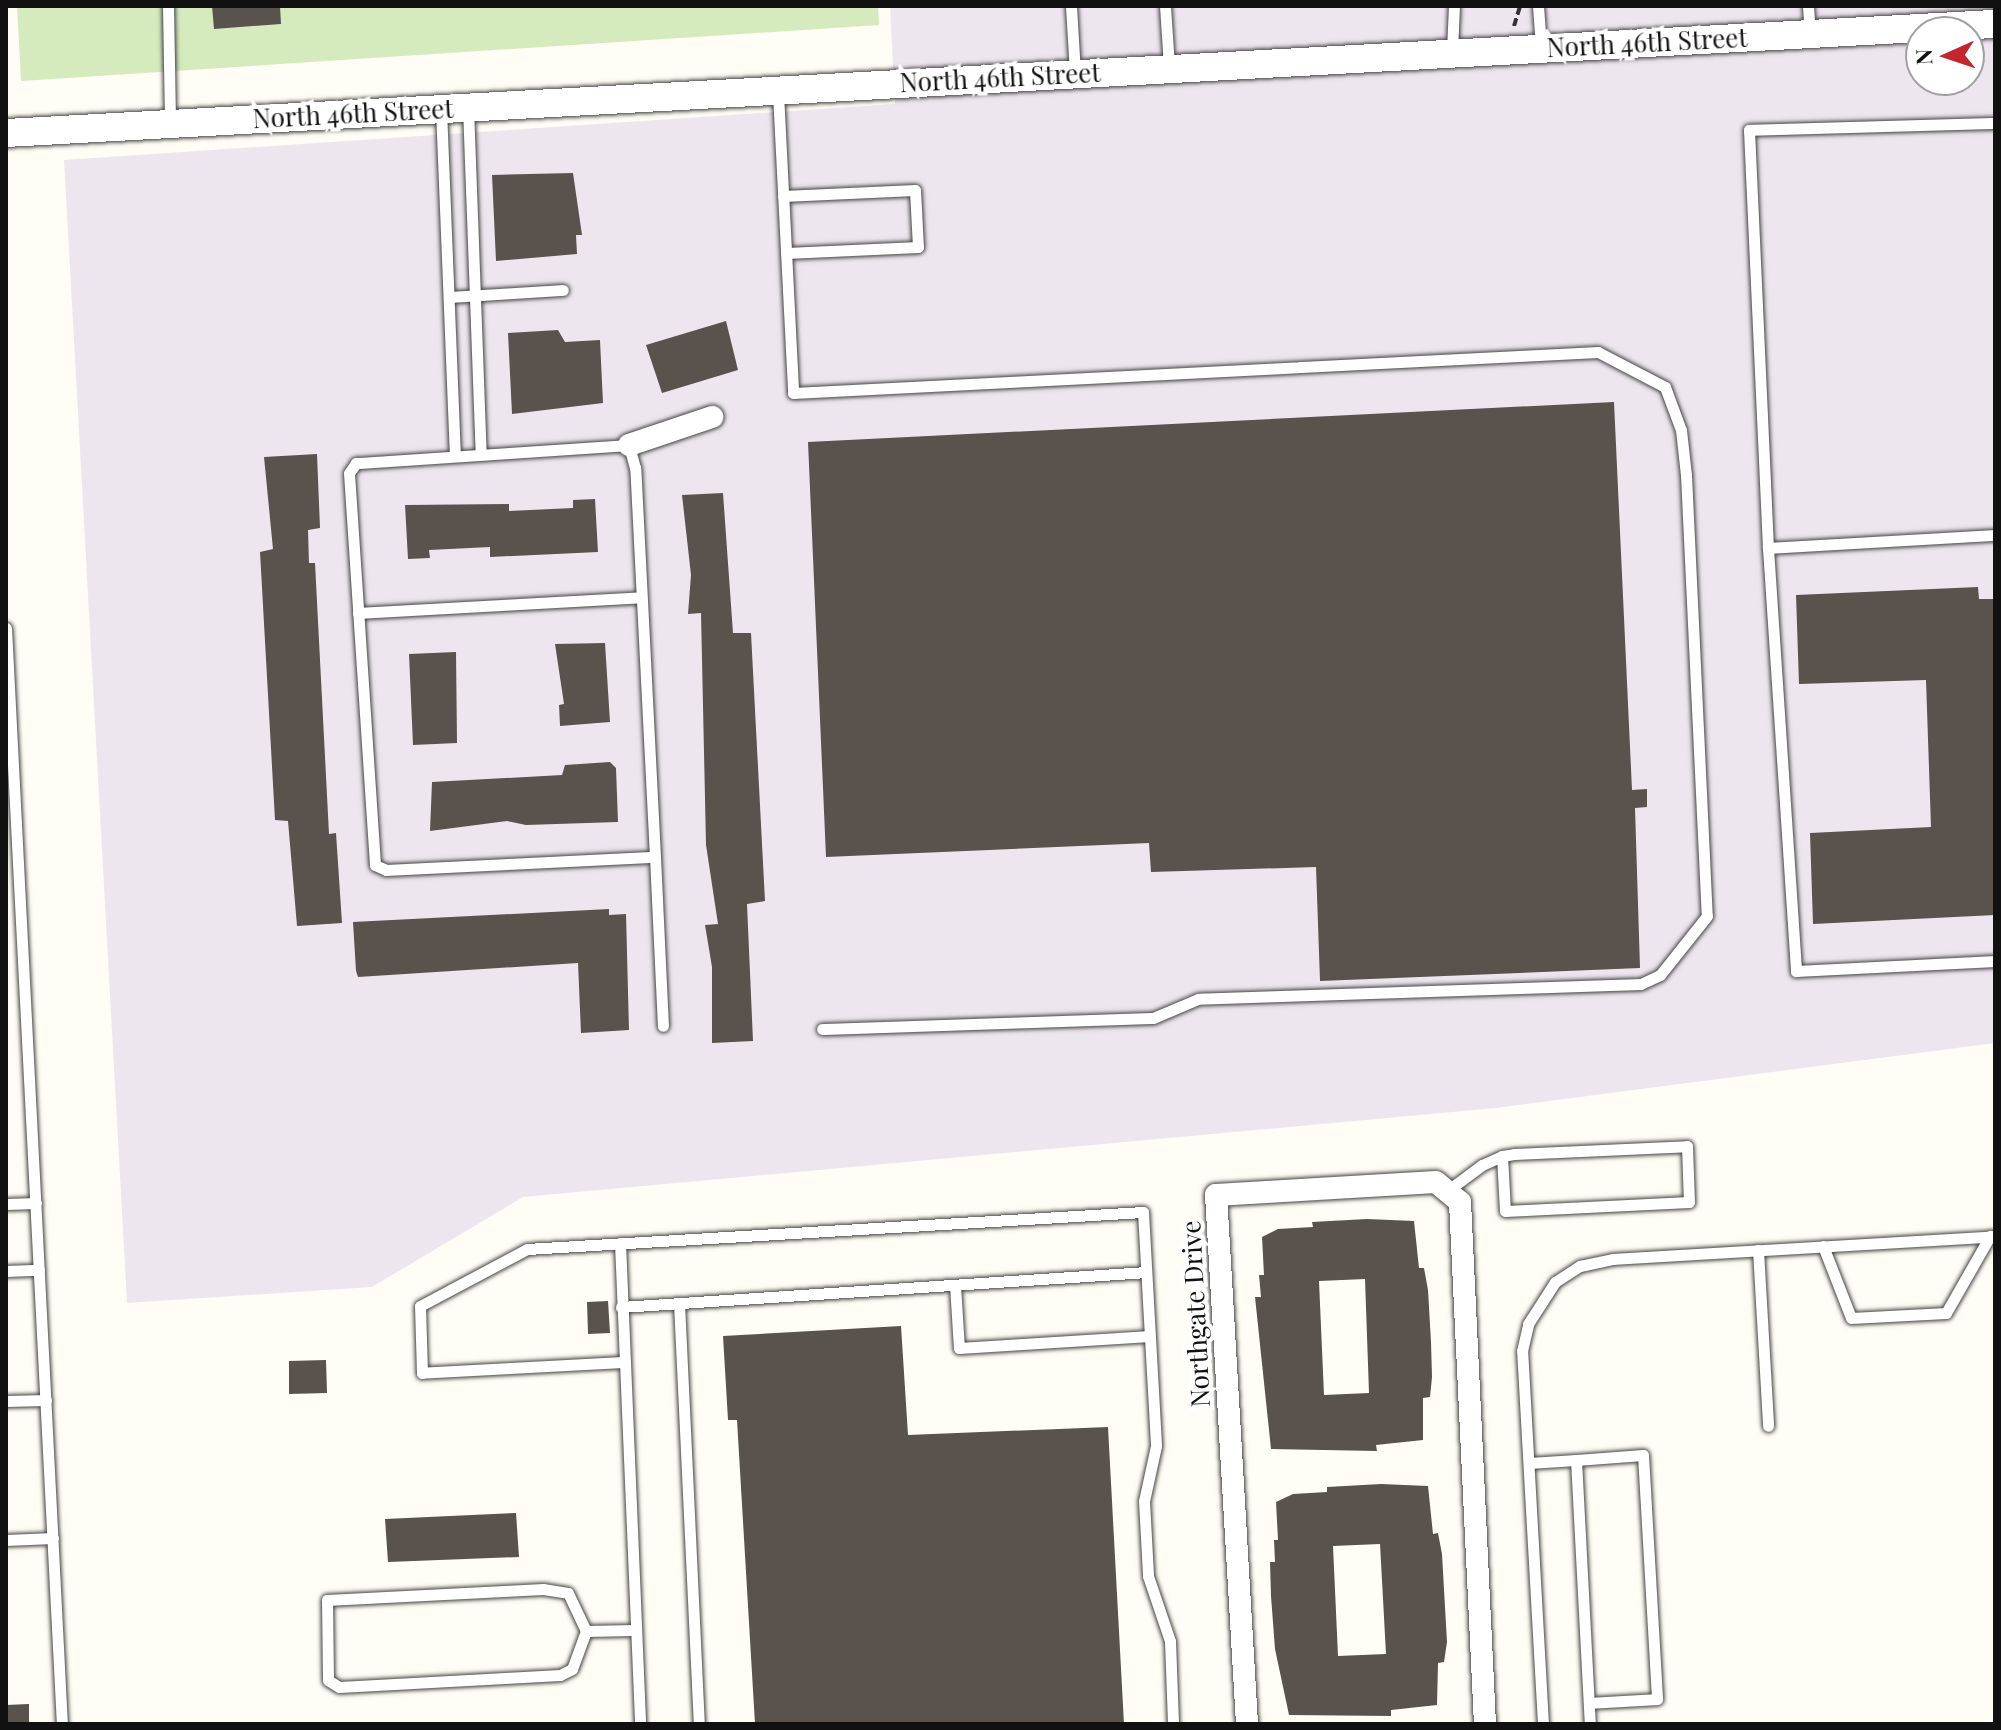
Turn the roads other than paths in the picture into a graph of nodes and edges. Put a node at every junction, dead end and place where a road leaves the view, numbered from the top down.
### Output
1 (168, 6) edge
2 (1071, 6) edge
3 (1165, 6) edge
4 (1454, 6) edge
5 (1538, 6) edge
6 (1809, 20) edge
7 (1995, 24) edge
8 (1541, 47) junction
9 (1452, 52) junction
10 (1169, 67) junction
11 (1075, 73) junction
12 (778, 89) junction
13 (454, 107) junction
14 (1995, 123) edge
15 (170, 124) junction
16 (6, 133) edge
17 (783, 196) junction
18 (786, 253) junction
19 (563, 290) dead end
20 (478, 295) junction
21 (451, 297) junction
22 (712, 417) dead end
23 (629, 445) junction
24 (481, 454) junction
25 (455, 456) junction
26 (1995, 535) edge
27 (1768, 548) junction
28 (641, 597) junction
29 (358, 613) junction
30 (6, 628) edge
31 (8, 702) edge
32 (655, 857) junction
33 (1995, 961) edge
34 (663, 1026) dead end
35 (822, 1029) dead end
36 (1502, 1156) junction
37 (1447, 1191) junction
38 (36, 1203) junction
39 (6, 1204) edge
40 (1993, 1236) edge
41 (620, 1243) junction
42 (1823, 1246) junction
43 (1758, 1250) junction
44 (39, 1270) junction
45 (6, 1271) edge
46 (1146, 1272) junction
47 (955, 1285) junction
48 (679, 1303) junction
49 (621, 1307) junction
50 (1150, 1336) junction
51 (622, 1362) junction
52 (46, 1400) junction
53 (6, 1401) edge
54 (1768, 1426) dead end
55 (1576, 1460) junction
56 (1529, 1463) junction
57 (53, 1538) junction
58 (6, 1540) edge
59 (634, 1630) junction
60 (586, 1631) junction
61 (1589, 1703) junction
62 (62, 1724) edge
63 (640, 1724) edge
64 (699, 1724) edge
65 (1173, 1724) edge
66 (1247, 1724) edge
67 (1485, 1724) edge
68 (1543, 1724) edge
69 (1590, 1724) edge

1 - 15 lane
2 - 11 lane
3 - 10 lane
4 - 9 lane
5 - 8 lane
6 - 7 street, North 46th Street
6 - 8 street, North 46th Street
8 - 9 street, North 46th Street
9 - 10 street, North 46th Street
10 - 11 street, North 46th Street
11 - 12 street, North 46th Street
12 - 13 street, North 46th Street
12 - 17 lane
13 - 15 street, North 46th Street
13 - 20 lane
13 - 21 lane
14 - 27 lane
15 - 16 street, North 46th Street
17 - 18 lane
17 - 18 lane
18 - 35 lane
19 - 20 lane
20 - 21 lane
20 - 24 lane
21 - 25 lane
22 - 23 street
23 - 24 lane
23 - 28 lane
24 - 25 lane
25 - 29 lane
26 - 27 lane
27 - 33 lane
28 - 29 lane
28 - 32 lane
29 - 32 lane
30 - 31 lane
31 - 38 lane
32 - 34 lane
36 - 36 lane
36 - 37 lane
37 - 66 street, Northgate Drive
37 - 67 street
38 - 39 lane
38 - 44 lane
40 - 42 lane
40 - 42 lane
41 - 46 lane
41 - 49 lane
41 - 51 lane
42 - 43 lane
43 - 54 lane
43 - 56 lane
44 - 45 lane
44 - 52 lane
46 - 47 lane
46 - 50 lane
47 - 48 lane
47 - 50 lane
48 - 49 lane
48 - 64 lane
49 - 51 lane
50 - 65 lane
51 - 59 lane
52 - 53 lane
52 - 57 lane
55 - 56 lane
55 - 61 lane
55 - 61 lane
56 - 68 lane
57 - 58 lane
57 - 62 lane
59 - 60 lane
59 - 63 lane
60 - 60 lane
61 - 69 lane

